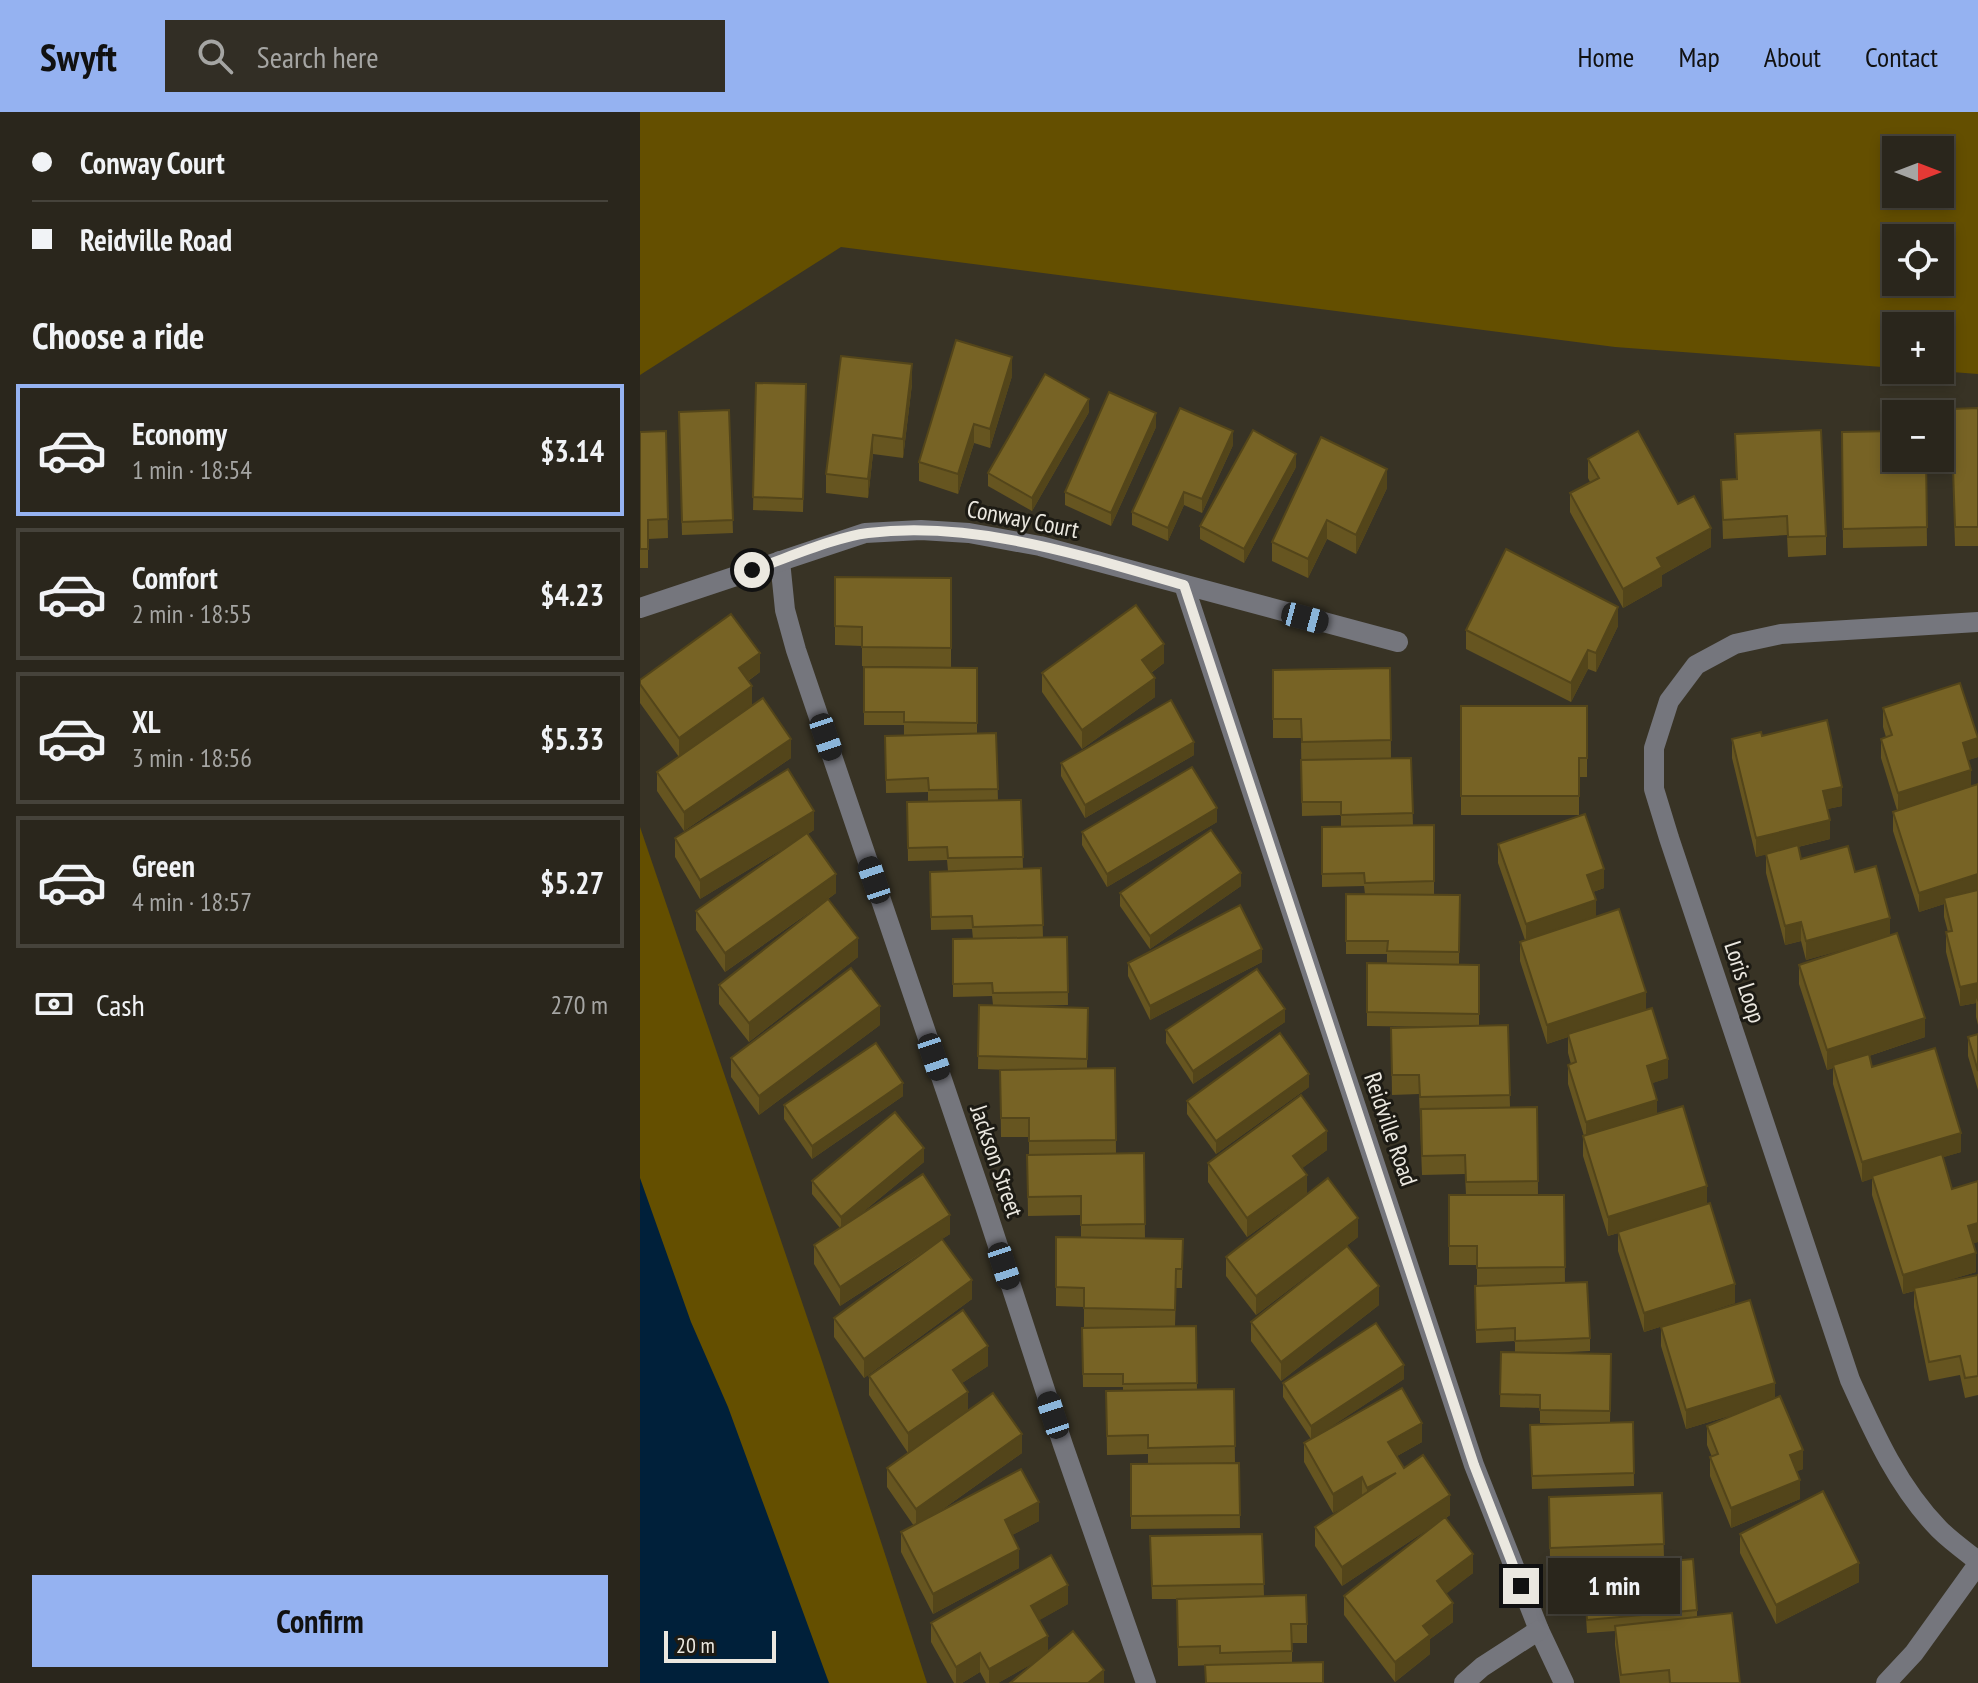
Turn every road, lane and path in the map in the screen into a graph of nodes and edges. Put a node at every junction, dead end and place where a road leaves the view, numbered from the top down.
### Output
1 (780, 561) junction
2 (1184, 585) junction
3 (640, 608) edge
4 (1978, 622) edge
5 (1398, 642) dead end
6 (1978, 1563) edge
7 (1539, 1630) junction
8 (1146, 1683) edge
9 (1464, 1683) edge
10 (1564, 1683) edge
11 (1886, 1683) edge

1 - 2 street, Conway Court
1 - 3 street, Conway Court
1 - 8 street, Jackson Street
2 - 5 street, Conway Court
2 - 7 street, Reidville Road
4 - 6 street, Loris Loop
6 - 11 street
7 - 9 street
7 - 10 street, Reidville Road

